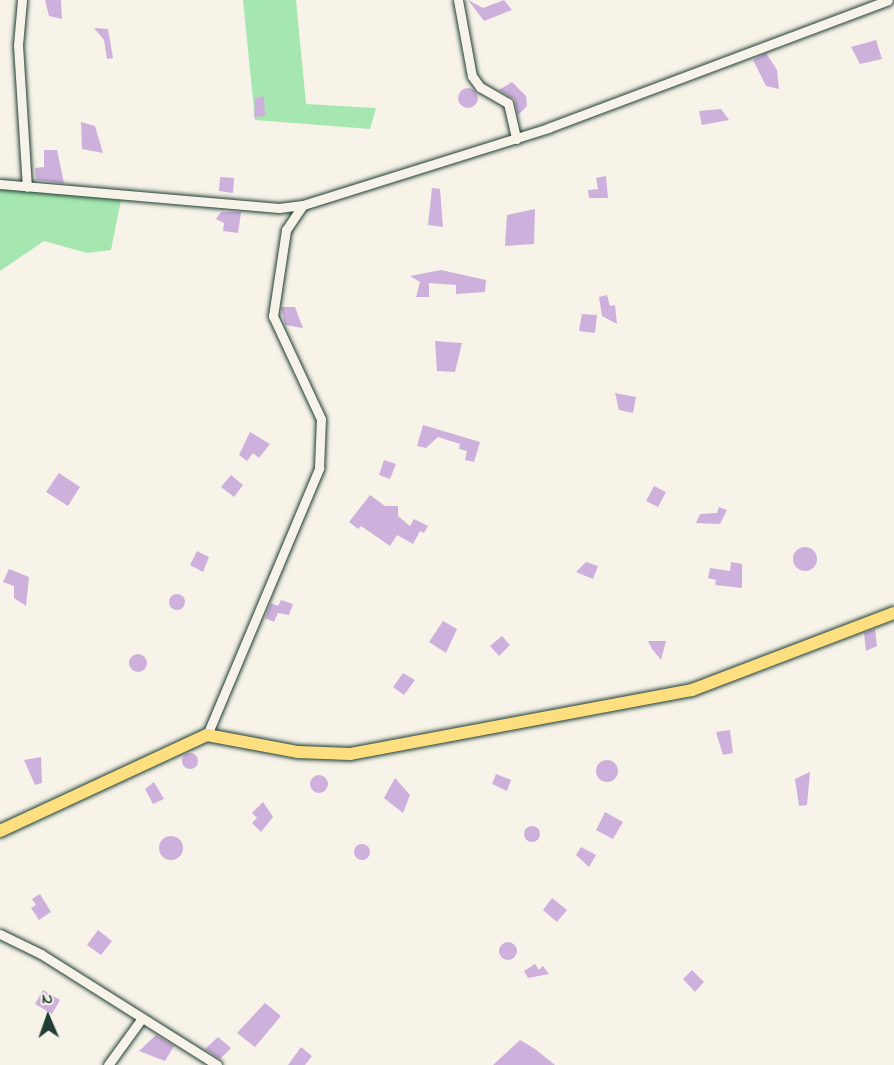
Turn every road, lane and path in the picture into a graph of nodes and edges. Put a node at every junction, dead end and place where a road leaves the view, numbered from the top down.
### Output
1 (22, 0) edge
2 (458, 0) edge
3 (888, 0) edge
4 (516, 139) junction
5 (0, 184) edge
6 (27, 187) junction
7 (303, 206) junction
8 (894, 613) edge
9 (207, 735) junction
10 (0, 831) edge
11 (0, 934) edge
12 (142, 1018) junction
13 (108, 1065) edge
14 (217, 1065) edge

1 - 6 street
2 - 4 street
3 - 4 street
4 - 7 street
5 - 6 street
6 - 7 street
7 - 9 street
8 - 9 main road
9 - 10 main road
11 - 12 street
12 - 13 street
12 - 14 street

